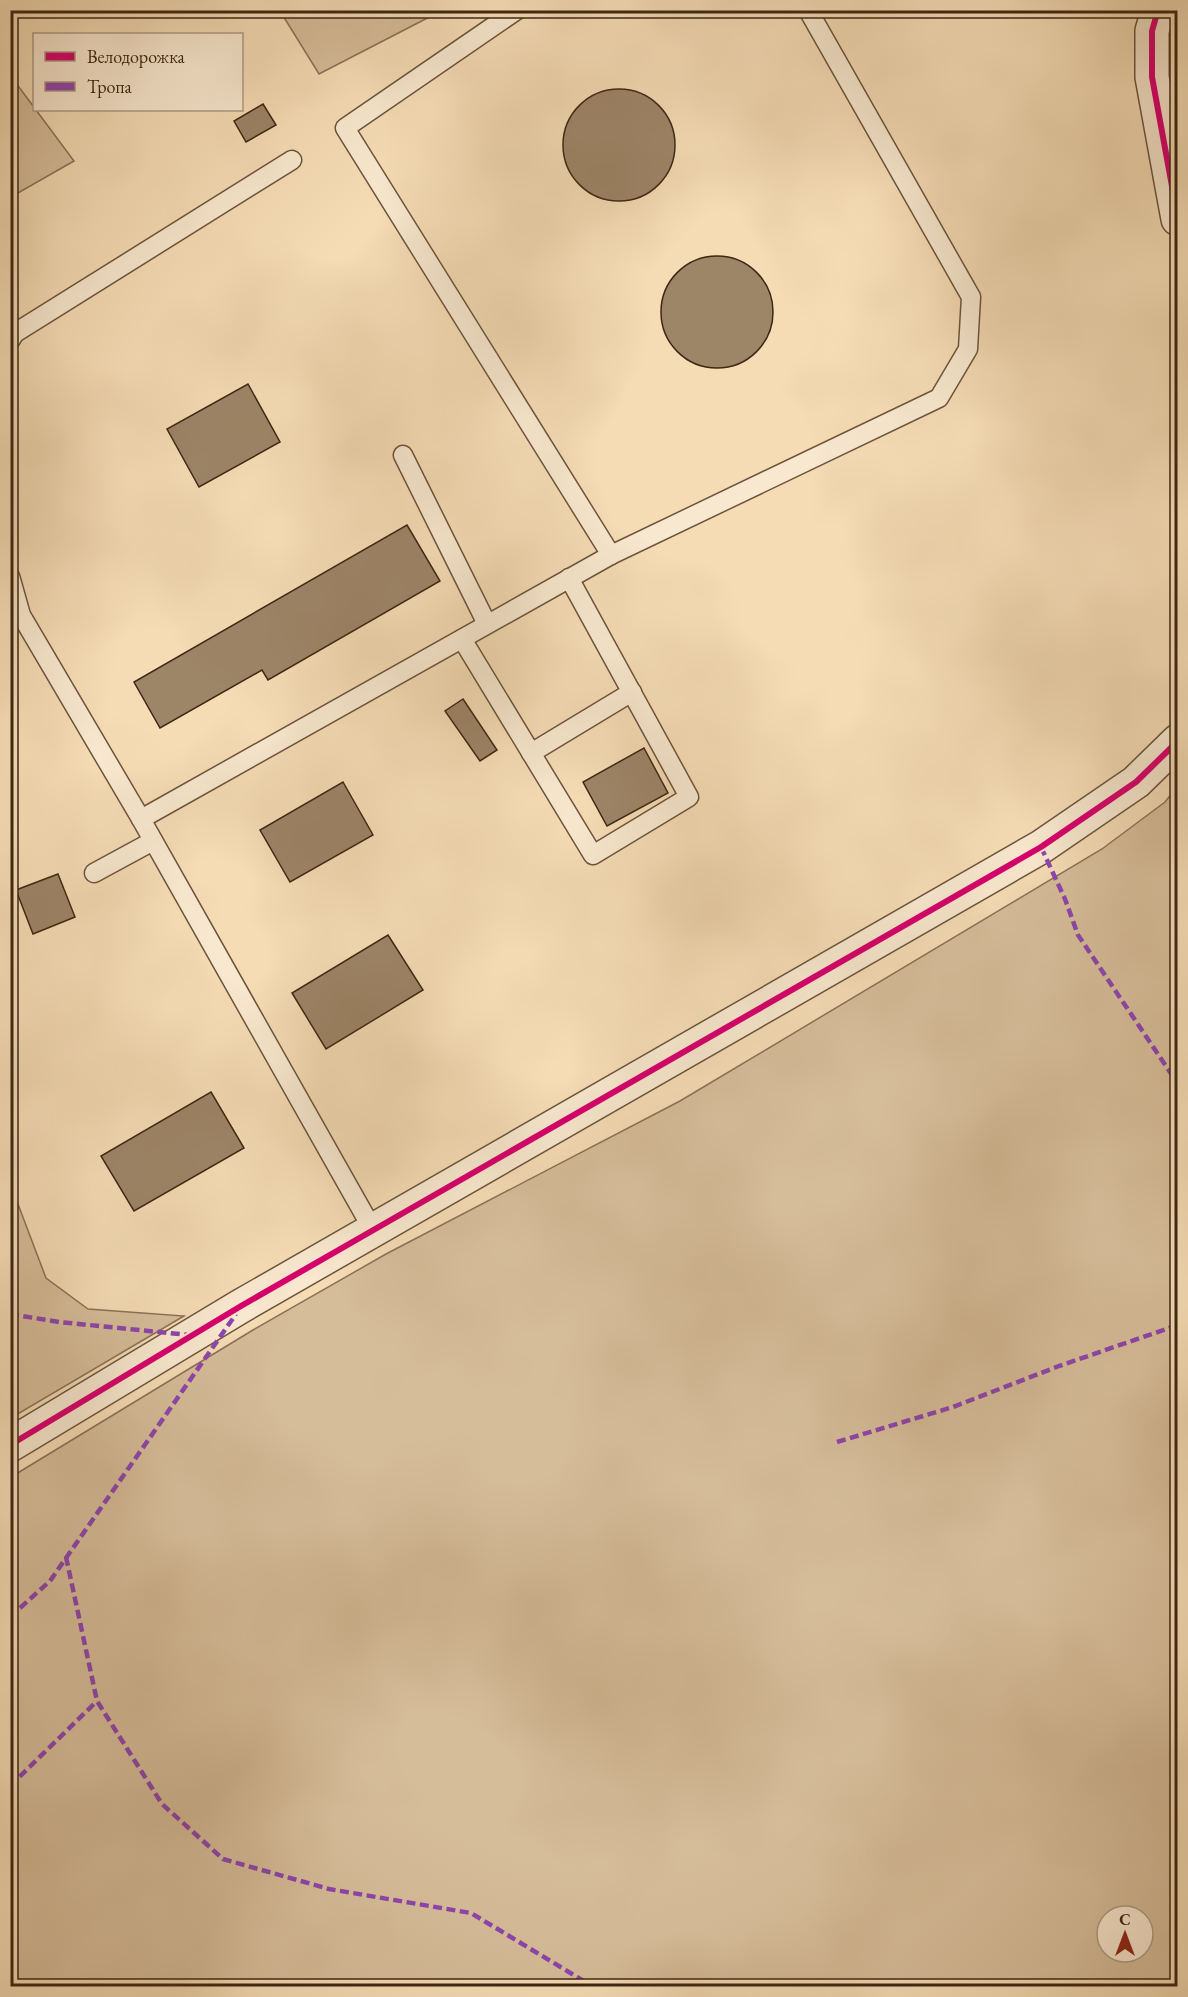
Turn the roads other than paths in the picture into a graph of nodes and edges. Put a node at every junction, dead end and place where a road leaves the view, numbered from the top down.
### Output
1 (517, 10) edge
2 (808, 10) edge
3 (1158, 10) edge
4 (292, 160) dead end
5 (1178, 219) edge
6 (10, 341) edge
7 (402, 455) dead end
8 (611, 555) junction
9 (10, 576) edge
10 (569, 578) junction
11 (487, 624) junction
12 (462, 639) junction
13 (632, 692) junction
14 (1178, 741) edge
15 (531, 753) junction
16 (141, 819) junction
17 (153, 841) junction
18 (94, 873) dead end
19 (374, 1230) junction
20 (10, 1445) edge

1 - 8 lane
2 - 8 lane
3 - 5 street
4 - 6 lane
7 - 11 lane
8 - 10 lane
9 - 16 lane
10 - 11 lane
10 - 13 lane
11 - 12 lane
12 - 15 lane
12 - 16 lane
13 - 15 lane
13 - 15 lane
14 - 19 street
16 - 17 lane
17 - 18 lane
17 - 19 lane
19 - 20 street

